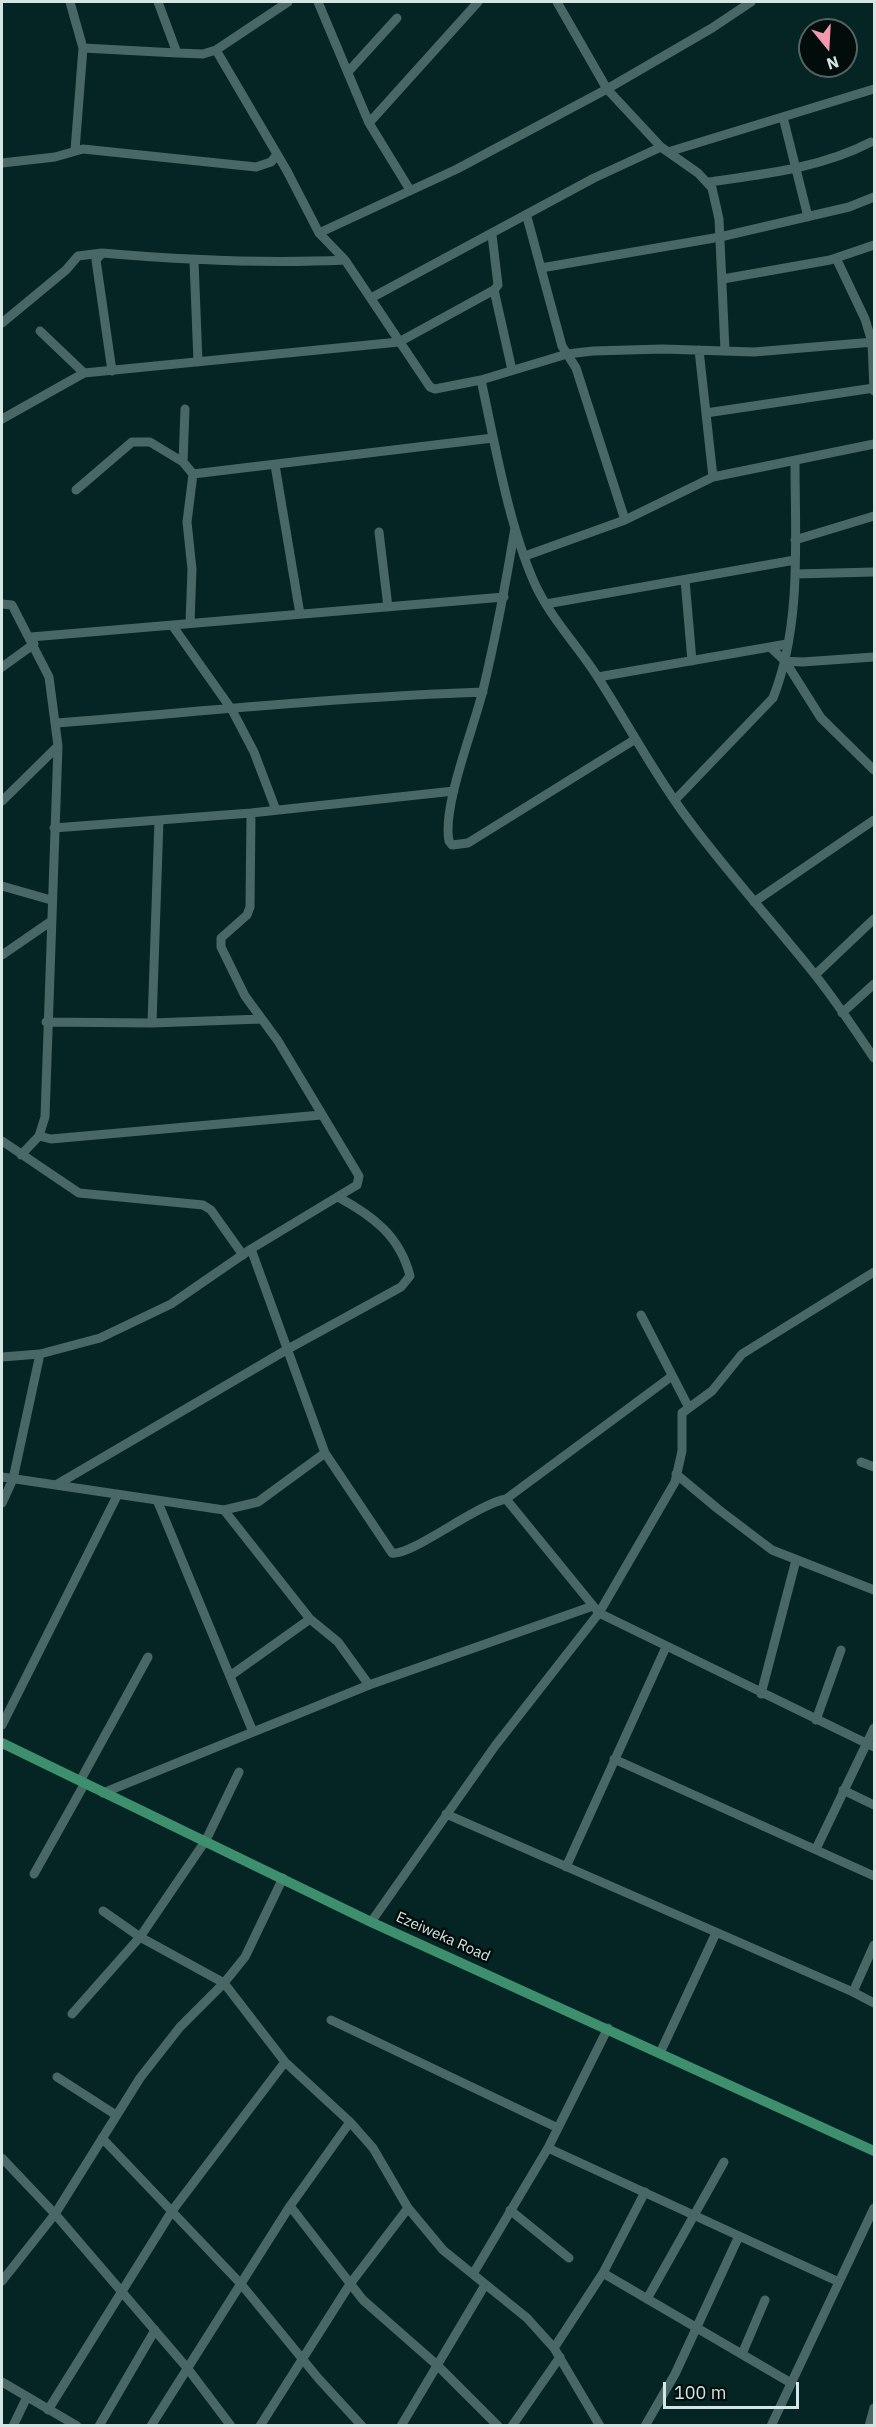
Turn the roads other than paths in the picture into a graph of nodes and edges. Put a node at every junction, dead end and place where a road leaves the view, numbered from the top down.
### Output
1 (70, 2) edge
2 (158, 2) edge
3 (288, 2) edge
4 (318, 2) edge
5 (478, 2) edge
6 (557, 2) edge
7 (751, 2) edge
8 (396, 18) dead end
9 (83, 48) junction
10 (216, 50) junction
11 (177, 53) junction
12 (348, 72) junction
13 (607, 89) junction
14 (874, 89) edge
15 (783, 117) junction
16 (369, 123) junction
17 (871, 142) dead end
18 (75, 150) junction
19 (664, 150) junction
20 (276, 156) junction
21 (2, 163) edge
22 (796, 169) junction
23 (709, 182) junction
24 (410, 190) junction
25 (874, 197) edge
26 (527, 217) junction
27 (808, 217) junction
28 (319, 233) junction
29 (492, 235) junction
30 (720, 237) junction
31 (874, 245) edge
32 (102, 253) junction
33 (836, 258) junction
34 (345, 260) junction
35 (194, 261) junction
36 (541, 268) junction
37 (723, 279) junction
38 (494, 290) junction
39 (371, 298) junction
40 (2, 323) edge
41 (40, 331) dead end
42 (399, 342) junction
43 (873, 342) edge
44 (699, 350) junction
45 (725, 350) junction
46 (567, 354) junction
47 (198, 362) junction
48 (512, 370) junction
49 (112, 371) junction
50 (84, 373) junction
51 (481, 380) junction
52 (874, 389) edge
53 (185, 409) dead end
54 (706, 413) junction
55 (2, 419) edge
56 (494, 438) junction
57 (874, 444) edge
58 (183, 462) junction
59 (795, 462) junction
60 (275, 465) junction
61 (193, 474) junction
62 (713, 477) junction
63 (76, 490) dead end
64 (874, 516) edge
65 (625, 520) junction
66 (516, 524) junction
67 (380, 532) dead end
68 (795, 540) junction
69 (525, 556) junction
70 (795, 560) junction
71 (874, 572) edge
72 (795, 574) junction
73 (685, 580) junction
74 (504, 597) junction
75 (2, 604) edge
76 (546, 604) junction
77 (388, 607) junction
78 (300, 614) junction
79 (190, 623) junction
80 (172, 625) junction
81 (33, 640) junction
82 (787, 644) junction
83 (770, 647) junction
84 (874, 657) edge
85 (785, 660) junction
86 (692, 661) junction
87 (2, 667) edge
88 (598, 677) junction
89 (483, 692) junction
90 (231, 710) junction
91 (56, 723) junction
92 (634, 740) junction
93 (58, 746) junction
94 (874, 770) edge
95 (454, 791) junction
96 (675, 800) junction
97 (2, 801) edge
98 (276, 810) junction
99 (251, 813) junction
100 (159, 820) junction
101 (874, 820) edge
102 (54, 828) junction
103 (2, 886) edge
104 (51, 900) junction
105 (754, 902) junction
106 (874, 919) edge
107 (50, 922) junction
108 (2, 955) edge
109 (815, 975) junction
110 (874, 984) edge
111 (842, 1013) junction
112 (261, 1018) junction
113 (46, 1022) junction
114 (152, 1023) junction
115 (874, 1058) edge
116 (321, 1115) junction
117 (39, 1136) junction
118 (4, 1145) edge
119 (21, 1155) junction
120 (339, 1197) junction
121 (247, 1252) junction
122 (874, 1272) edge
123 (641, 1315) dead end
124 (288, 1349) junction
125 (40, 1354) junction
126 (2, 1357) edge
127 (672, 1376) junction
128 (689, 1408) junction
129 (325, 1453) junction
130 (861, 1462) dead end
131 (874, 1467) edge
132 (676, 1474) junction
133 (2, 1477) edge
134 (13, 1479) junction
135 (56, 1485) junction
136 (118, 1494) junction
137 (506, 1498) junction
138 (158, 1500) junction
139 (2, 1503) edge
140 (224, 1510) junction
141 (796, 1560) junction
142 (874, 1590) edge
143 (596, 1610) junction
144 (310, 1619) junction
145 (666, 1647) junction
146 (841, 1650) dead end
147 (148, 1657) dead end
148 (230, 1676) junction
149 (369, 1685) junction
150 (761, 1694) junction
151 (816, 1720) junction
152 (2, 1725) edge
153 (874, 1728) edge
154 (253, 1732) junction
155 (2, 1743) edge
156 (871, 1746) edge
157 (614, 1759) junction
158 (239, 1772) dead end
159 (82, 1782) junction
160 (843, 1790) junction
161 (103, 1793) junction
162 (874, 1805) edge
163 (447, 1814) junction
164 (206, 1840) junction
165 (816, 1849) junction
166 (566, 1867) junction
167 (34, 1874) dead end
168 (874, 1876) edge
169 (284, 1878) junction
170 (103, 1911) dead end
171 (371, 1922) junction
172 (716, 1933) junction
173 (140, 1937) junction
174 (874, 1945) edge
175 (224, 1983) junction
176 (853, 1992) junction
177 (874, 2003) edge
178 (72, 2014) dead end
179 (331, 2020) dead end
180 (608, 2028) junction
181 (660, 2053) junction
182 (285, 2062) junction
183 (57, 2077) dead end
184 (116, 2115) junction
185 (350, 2122) junction
186 (558, 2128) junction
187 (102, 2138) junction
188 (548, 2148) junction
189 (874, 2151) edge
190 (2, 2158) edge
191 (724, 2162) dead end
192 (645, 2192) junction
193 (290, 2206) junction
194 (408, 2208) junction
195 (874, 2208) edge
196 (510, 2210) junction
197 (172, 2211) junction
198 (55, 2214) junction
199 (695, 2216) junction
200 (739, 2236) junction
201 (568, 2258) dead end
202 (603, 2272) junction
203 (473, 2274) junction
204 (2, 2281) edge
205 (839, 2282) junction
206 (241, 2284) junction
207 (350, 2284) junction
208 (485, 2285) junction
209 (121, 2292) junction
210 (647, 2299) junction
211 (765, 2300) dead end
212 (697, 2328) junction
213 (154, 2330) junction
214 (554, 2348) junction
215 (742, 2354) junction
216 (560, 2357) junction
217 (302, 2359) junction
218 (437, 2366) junction
219 (188, 2369) junction
220 (2, 2382) edge
221 (791, 2383) junction
222 (27, 2397) junction
223 (874, 2408) edge
224 (48, 2409) junction
225 (650, 2423) edge
226 (13, 2426) edge
227 (77, 2426) edge
228 (99, 2426) edge
229 (151, 2426) edge
230 (231, 2426) edge
231 (260, 2426) edge
232 (362, 2426) edge
233 (402, 2426) edge
234 (498, 2426) edge
235 (512, 2426) edge
236 (600, 2426) edge
237 (771, 2426) edge
238 (869, 2426) edge

1 - 9 street
2 - 11 street
3 - 10 street
4 - 12 street
5 - 16 street
6 - 13 street
7 - 13 street
8 - 12 street
9 - 11 street
9 - 18 street
10 - 11 street
10 - 20 street
12 - 16 street
13 - 19 street
13 - 24 street
14 - 15 street
15 - 19 street
15 - 22 street
16 - 24 street
17 - 22 street
18 - 20 street
18 - 21 street
19 - 23 street
19 - 26 street
20 - 28 street
22 - 23 street
22 - 27 street
23 - 30 street
24 - 28 street
25 - 27 street
26 - 29 street
26 - 36 street
27 - 30 street
28 - 34 street
29 - 38 street
29 - 39 street
30 - 36 street
30 - 37 street
31 - 33 street
32 - 35 street
32 - 40 street
32 - 49 street
33 - 37 street
33 - 43 street
34 - 35 street
34 - 39 street
35 - 47 street
36 - 46 street
37 - 45 street
38 - 42 street
38 - 48 street
39 - 42 street
41 - 50 street
42 - 47 street
42 - 51 street
43 - 45 street
43 - 52 street
44 - 45 street
44 - 46 street
44 - 54 street
46 - 48 street
46 - 65 street
47 - 49 street
48 - 51 street
49 - 50 street
50 - 55 street
51 - 56 street
52 - 54 street
53 - 58 street
54 - 62 street
56 - 60 street
56 - 66 street
57 - 59 street
58 - 61 street
58 - 63 street
59 - 62 street
59 - 68 street
60 - 61 street
60 - 78 street
61 - 79 street
62 - 65 street
64 - 68 street
65 - 69 street
66 - 69 street
66 - 74 street
67 - 77 street
68 - 70 street
69 - 76 street
70 - 72 street
70 - 73 street
71 - 72 street
72 - 82 street
73 - 76 street
73 - 86 street
74 - 77 street
74 - 89 street
75 - 81 street
76 - 88 street
77 - 78 street
78 - 79 street
79 - 80 street
80 - 81 street
80 - 90 street
81 - 87 street
81 - 91 street
82 - 83 street
82 - 85 street
83 - 85 street
83 - 86 street
84 - 85 street
85 - 94 street
85 - 96 street
86 - 88 street
88 - 92 street
89 - 90 street
89 - 95 street
90 - 91 street
90 - 98 street
91 - 93 street
92 - 95 street
92 - 96 street
93 - 97 street
93 - 102 street
95 - 98 street
96 - 105 street
98 - 99 street
99 - 100 street
99 - 112 street
100 - 102 street
100 - 114 street
101 - 105 street
102 - 104 street
103 - 104 street
104 - 107 street
105 - 109 street
106 - 109 street
107 - 108 street
107 - 113 street
109 - 111 street
110 - 111 street
111 - 115 street
112 - 114 street
112 - 116 street
113 - 114 street
113 - 117 street
116 - 117 street
116 - 120 street
117 - 119 street
118 - 119 street
119 - 121 street
120 - 121 street
120 - 124 street
121 - 124 street
121 - 125 street
122 - 128 street
123 - 127 street
124 - 129 street
124 - 135 street
125 - 126 street
125 - 134 street
127 - 128 street
127 - 137 street
128 - 132 street
129 - 137 street
129 - 140 street
130 - 131 street
132 - 141 street
132 - 143 street
133 - 134 street
134 - 135 street
134 - 139 street
135 - 136 street
136 - 138 street
136 - 152 street
137 - 143 street
138 - 140 street
138 - 148 street
140 - 144 street
141 - 142 street
141 - 150 street
143 - 145 street
143 - 149 street
143 - 163 street
144 - 148 street
144 - 149 street
145 - 150 street
145 - 157 street
146 - 151 street
147 - 159 street
148 - 154 street
149 - 154 street
150 - 151 street
151 - 156 street
153 - 156 street
154 - 161 street
155 - 159 main road, Ezeiweka Road
156 - 160 street
157 - 165 street
157 - 166 street
158 - 164 street
159 - 161 main road, Ezeiweka Road
159 - 167 street
160 - 162 street
160 - 165 street
161 - 164 main road, Ezeiweka Road
163 - 166 street
163 - 171 street
164 - 169 main road, Ezeiweka Road
164 - 173 street
165 - 168 street
166 - 172 street
169 - 171 main road, Ezeiweka Road
169 - 175 street
170 - 173 street
171 - 180 main road, Ezeiweka Road
172 - 176 street
172 - 181 street
173 - 175 street
173 - 178 street
174 - 176 street
175 - 182 street
175 - 184 street
176 - 177 street
179 - 186 street
180 - 181 main road, Ezeiweka Road
180 - 186 street
181 - 189 main road, Ezeiweka Road
182 - 185 street
182 - 197 street
183 - 184 street
184 - 187 street
185 - 193 street
185 - 194 street
186 - 188 street
187 - 197 street
187 - 198 street
188 - 192 street
188 - 196 street
190 - 198 street
191 - 199 street
192 - 199 street
192 - 202 street
193 - 206 street
193 - 207 street
194 - 203 street
194 - 207 street
195 - 205 street
196 - 201 street
196 - 203 street
197 - 206 street
197 - 209 street
198 - 204 street
198 - 209 street
199 - 200 street
199 - 210 street
200 - 205 street
200 - 212 street
202 - 210 street
202 - 214 street
203 - 208 street
205 - 221 street
206 - 217 street
206 - 219 street
207 - 217 street
207 - 218 street
208 - 214 street
208 - 218 street
209 - 213 street
209 - 224 street
210 - 212 street
211 - 215 street
212 - 215 street
212 - 225 street
213 - 219 street
213 - 228 street
214 - 216 street
215 - 221 street
216 - 235 street
216 - 236 street
217 - 231 street
217 - 232 street
218 - 233 street
218 - 234 street
219 - 229 street
219 - 230 street
220 - 222 street
221 - 237 street
222 - 224 street
222 - 226 street
223 - 238 street
224 - 227 street

